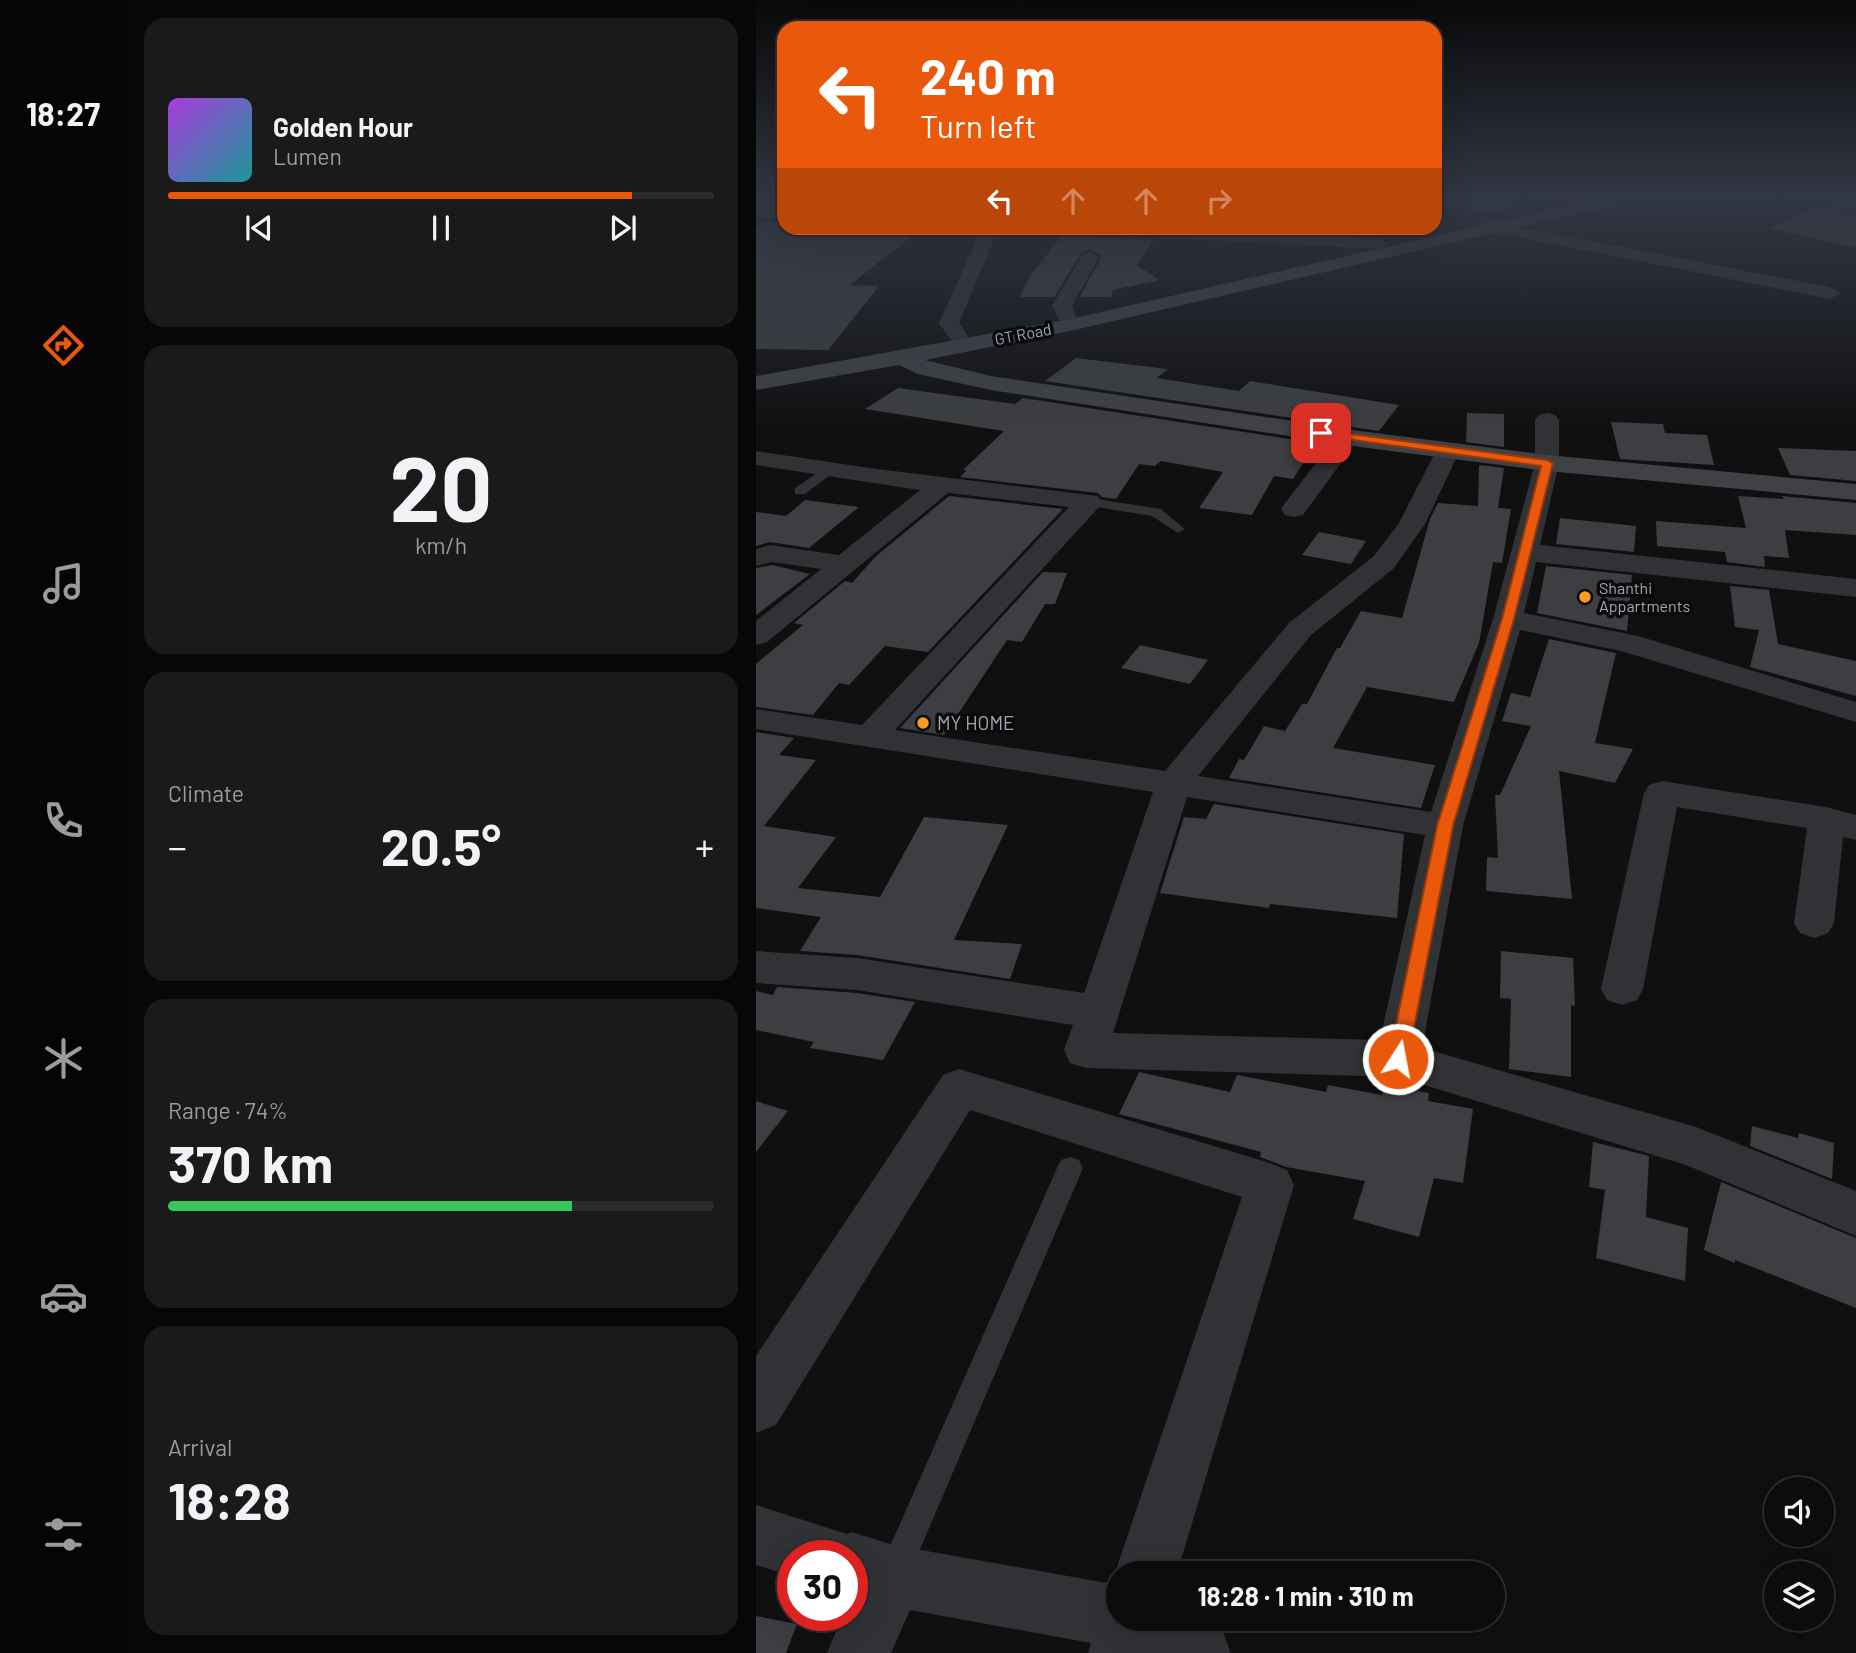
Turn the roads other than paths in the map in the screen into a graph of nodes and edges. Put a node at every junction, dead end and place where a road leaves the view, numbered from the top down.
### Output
1 (971, 277) edge
2 (1078, 277) edge
3 (1235, 277) edge
4 (1273, 277) edge
5 (1751, 277) edge
6 (1830, 293) dead end
7 (1066, 316) junction
8 (959, 338) junction
9 (902, 358) junction
10 (756, 374) edge
11 (756, 383) edge
12 (1547, 420) dead end
13 (1348, 437) junction
14 (1448, 450) junction
15 (756, 458) edge
16 (1547, 463) junction
17 (829, 469) junction
18 (942, 485) junction
19 (800, 491) dead end
20 (1856, 492) edge
21 (1089, 502) junction
22 (1294, 509) dead end
23 (1178, 529) dead end
24 (1525, 552) junction
25 (756, 558) edge
26 (845, 564) junction
27 (1856, 588) edge
28 (1508, 619) junction
29 (756, 636) edge
30 (1856, 712) edge
31 (756, 719) edge
32 (870, 737) junction
33 (1172, 784) junction
34 (1841, 823) edge
35 (1445, 826) junction
36 (1814, 923) dead end
37 (756, 967) edge
38 (1622, 989) dead end
39 (1098, 1012) junction
40 (1398, 1059) junction
41 (1070, 1168) dead end
42 (1856, 1214) edge
43 (756, 1405) edge
44 (756, 1535) edge
45 (777, 1541) edge
46 (1150, 1561) edge
47 (873, 1570) edge
48 (1106, 1614) edge
49 (1128, 1631) edge
50 (1156, 1631) edge
51 (859, 1653) edge
52 (1120, 1653) edge
53 (1199, 1653) edge

1 - 8 street
2 - 7 street
3 - 7 main road
4 - 9 main road, GT Road
5 - 6 street
7 - 8 main road
8 - 10 main road
9 - 11 main road, GT Road
9 - 13 main road
12 - 16 street
13 - 14 main road
13 - 22 street
14 - 16 main road
14 - 33 street
15 - 17 street
16 - 20 main road
16 - 24 street
17 - 18 street
17 - 19 lane
18 - 21 street
18 - 26 street
21 - 23 lane
21 - 32 street
24 - 27 street
24 - 28 street
25 - 26 street
26 - 29 street
28 - 30 street
28 - 35 street
31 - 32 street
32 - 33 street
33 - 35 street
33 - 39 street
34 - 36 street
34 - 38 street
35 - 40 street
37 - 39 street
39 - 40 street
40 - 42 street
41 - 47 lane
43 - 46 street
44 - 45 street
47 - 48 street
47 - 51 street
49 - 52 street
50 - 53 street

